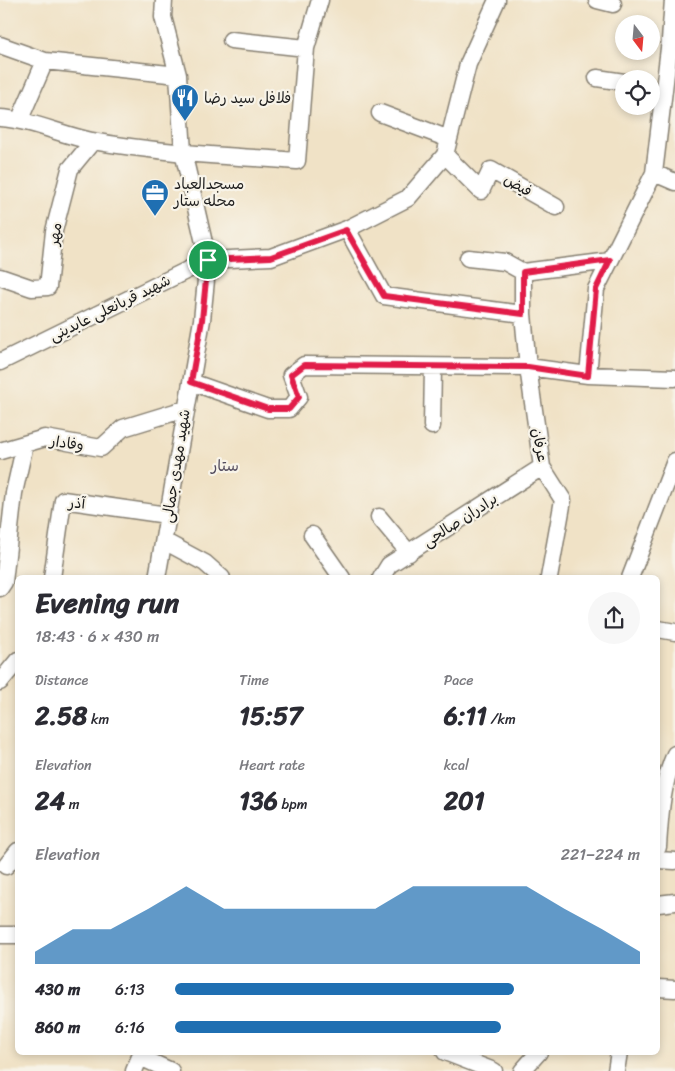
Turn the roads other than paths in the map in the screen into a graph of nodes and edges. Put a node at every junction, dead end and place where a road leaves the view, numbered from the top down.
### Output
1 (164, 0) edge
2 (320, 0) edge
3 (497, 0) edge
4 (673, 6) edge
5 (231, 40) dead end
6 (0, 45) edge
7 (306, 48) junction
8 (45, 61) junction
9 (178, 75) junction
10 (660, 77) edge
11 (597, 78) dead end
12 (615, 81) edge
13 (660, 92) edge
14 (668, 110) edge
15 (380, 113) dead end
16 (0, 118) edge
17 (20, 119) junction
18 (93, 141) junction
19 (447, 147) junction
20 (184, 152) junction
21 (654, 172) junction
22 (675, 182) edge
23 (556, 207) dead end
24 (346, 230) junction
25 (468, 258) dead end
26 (208, 260) junction
27 (610, 260) junction
28 (523, 272) junction
29 (0, 277) edge
30 (523, 314) junction
31 (0, 362) edge
32 (433, 367) junction
33 (528, 367) junction
34 (588, 376) junction
35 (675, 378) edge
36 (191, 382) junction
37 (185, 409) junction
38 (432, 426) dead end
39 (25, 444) junction
40 (0, 451) edge
41 (542, 467) junction
42 (673, 471) edge
43 (167, 515) junction
44 (378, 517) dead end
45 (312, 535) dead end
46 (164, 542) junction
47 (409, 553) junction
48 (52, 575) edge
49 (158, 575) edge
50 (219, 575) edge
51 (340, 575) edge
52 (383, 575) edge
53 (550, 575) edge
54 (631, 575) edge
55 (0, 588) edge
56 (660, 629) edge
57 (675, 632) edge
58 (15, 664) edge
59 (0, 682) edge
60 (675, 754) edge
61 (671, 772) edge
62 (660, 793) edge
63 (15, 856) edge
64 (660, 860) edge
65 (675, 861) edge
66 (6, 866) dead end
67 (675, 902) edge
68 (660, 904) edge
69 (0, 935) edge
70 (15, 935) edge
71 (660, 988) edge
72 (675, 989) edge
73 (453, 1055) edge
74 (536, 1055) edge
75 (619, 1055) edge
76 (139, 1060) edge
77 (171, 1071) edge
78 (494, 1071) edge
79 (522, 1071) edge
80 (616, 1071) edge

1 - 9 street, شهید مهدی جمالی
2 - 7 street
3 - 19 street, شهید قربانعلی عابدینی
4 - 10 street
5 - 7 street
6 - 8 street
7 - 20 street
8 - 9 street
8 - 17 street
9 - 20 street, شهید مهدی جمالی
11 - 12 street
13 - 14 street
14 - 21 street
15 - 19 street
16 - 17 street
17 - 18 street
18 - 20 street
18 - 29 street, مهر
19 - 23 street, فیض
19 - 24 street, شهید قربانعلی عابدینی
20 - 26 street, شهید مهدی جمالی
21 - 22 street
21 - 27 street
24 - 26 street, شهید قربانعلی عابدینی
24 - 30 street
25 - 28 street
26 - 31 street, شهید قربانعلی عابدینی
26 - 36 street, شهید مهدی جمالی
27 - 28 street
27 - 34 street
28 - 30 street, عرفان
30 - 33 street, عرفان
32 - 33 street
32 - 36 street
32 - 38 street
33 - 34 street
33 - 41 street, عرفان
34 - 35 street
36 - 37 street, شهید مهدی جمالی
37 - 39 street, وفادار
37 - 43 street, شهید مهدی جمالی
39 - 40 street, وفادار
39 - 55 street
41 - 47 street, برادران صالحی
41 - 53 street, عرفان
42 - 54 street
43 - 46 street, شهید مهدی جمالی
43 - 48 street, آذر
44 - 47 street
45 - 51 street
46 - 49 street, شهید مهدی جمالی
46 - 50 street
47 - 52 street, برادران صالحی
56 - 57 street
58 - 59 street
60 - 61 street
61 - 62 street
63 - 66 street
64 - 65 street
67 - 68 street
69 - 70 street
71 - 72 street
73 - 78 street
74 - 79 street
75 - 80 street
76 - 77 street

